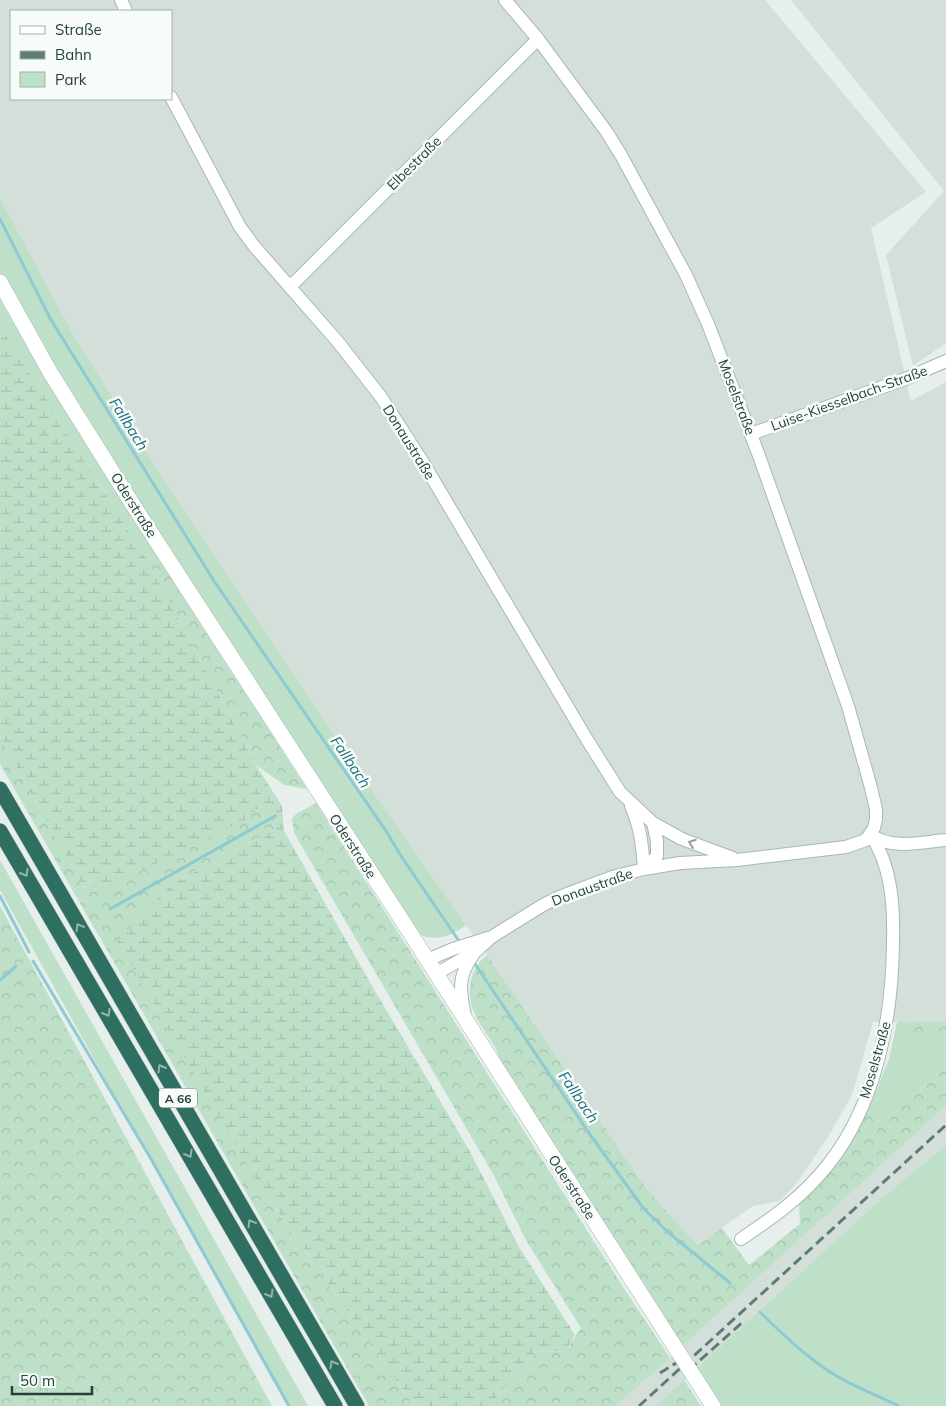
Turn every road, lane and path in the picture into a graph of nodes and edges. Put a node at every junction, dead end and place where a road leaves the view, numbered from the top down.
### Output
1 (505, 0) edge
2 (538, 38) junction
3 (172, 99) edge
4 (0, 282) edge
5 (290, 287) junction
6 (946, 361) edge
7 (751, 434) junction
8 (0, 789) edge
9 (628, 801) junction
10 (653, 823) junction
11 (0, 831) edge
12 (871, 835) junction
13 (946, 840) edge
14 (737, 860) junction
15 (644, 868) junction
16 (471, 947) junction
17 (427, 960) junction
18 (462, 963) junction
19 (436, 974) junction
20 (467, 1024) junction
21 (741, 1239) dead end
22 (334, 1406) edge
23 (357, 1406) edge
24 (713, 1406) edge

1 - 2 street, Moselstraße
2 - 5 street, Elbestraße
2 - 7 street, Moselstraße
3 - 5 street, Donaustraße
4 - 17 street, Oderstraße
5 - 9 street, Donaustraße
6 - 7 street, Luise-Kiesselbach-Straße
7 - 12 street, Moselstraße
23 -> 8 highway, A 66
9 - 10 street, Donaustraße
9 - 15 street, Donaustraße
14 -> 10 street, Donaustraße
10 - 15 street, Donaustraße
11 -> 22 highway, A 66
12 - 13 street
12 - 14 street
12 - 21 street, Moselstraße
14 - 15 street
15 - 16 street, Donaustraße
16 - 17 street, Donaustraße
16 - 18 street
17 - 19 street, Oderstraße
18 - 19 street
18 - 20 street
19 - 20 street, Oderstraße
20 - 24 street, Oderstraße, bridge

